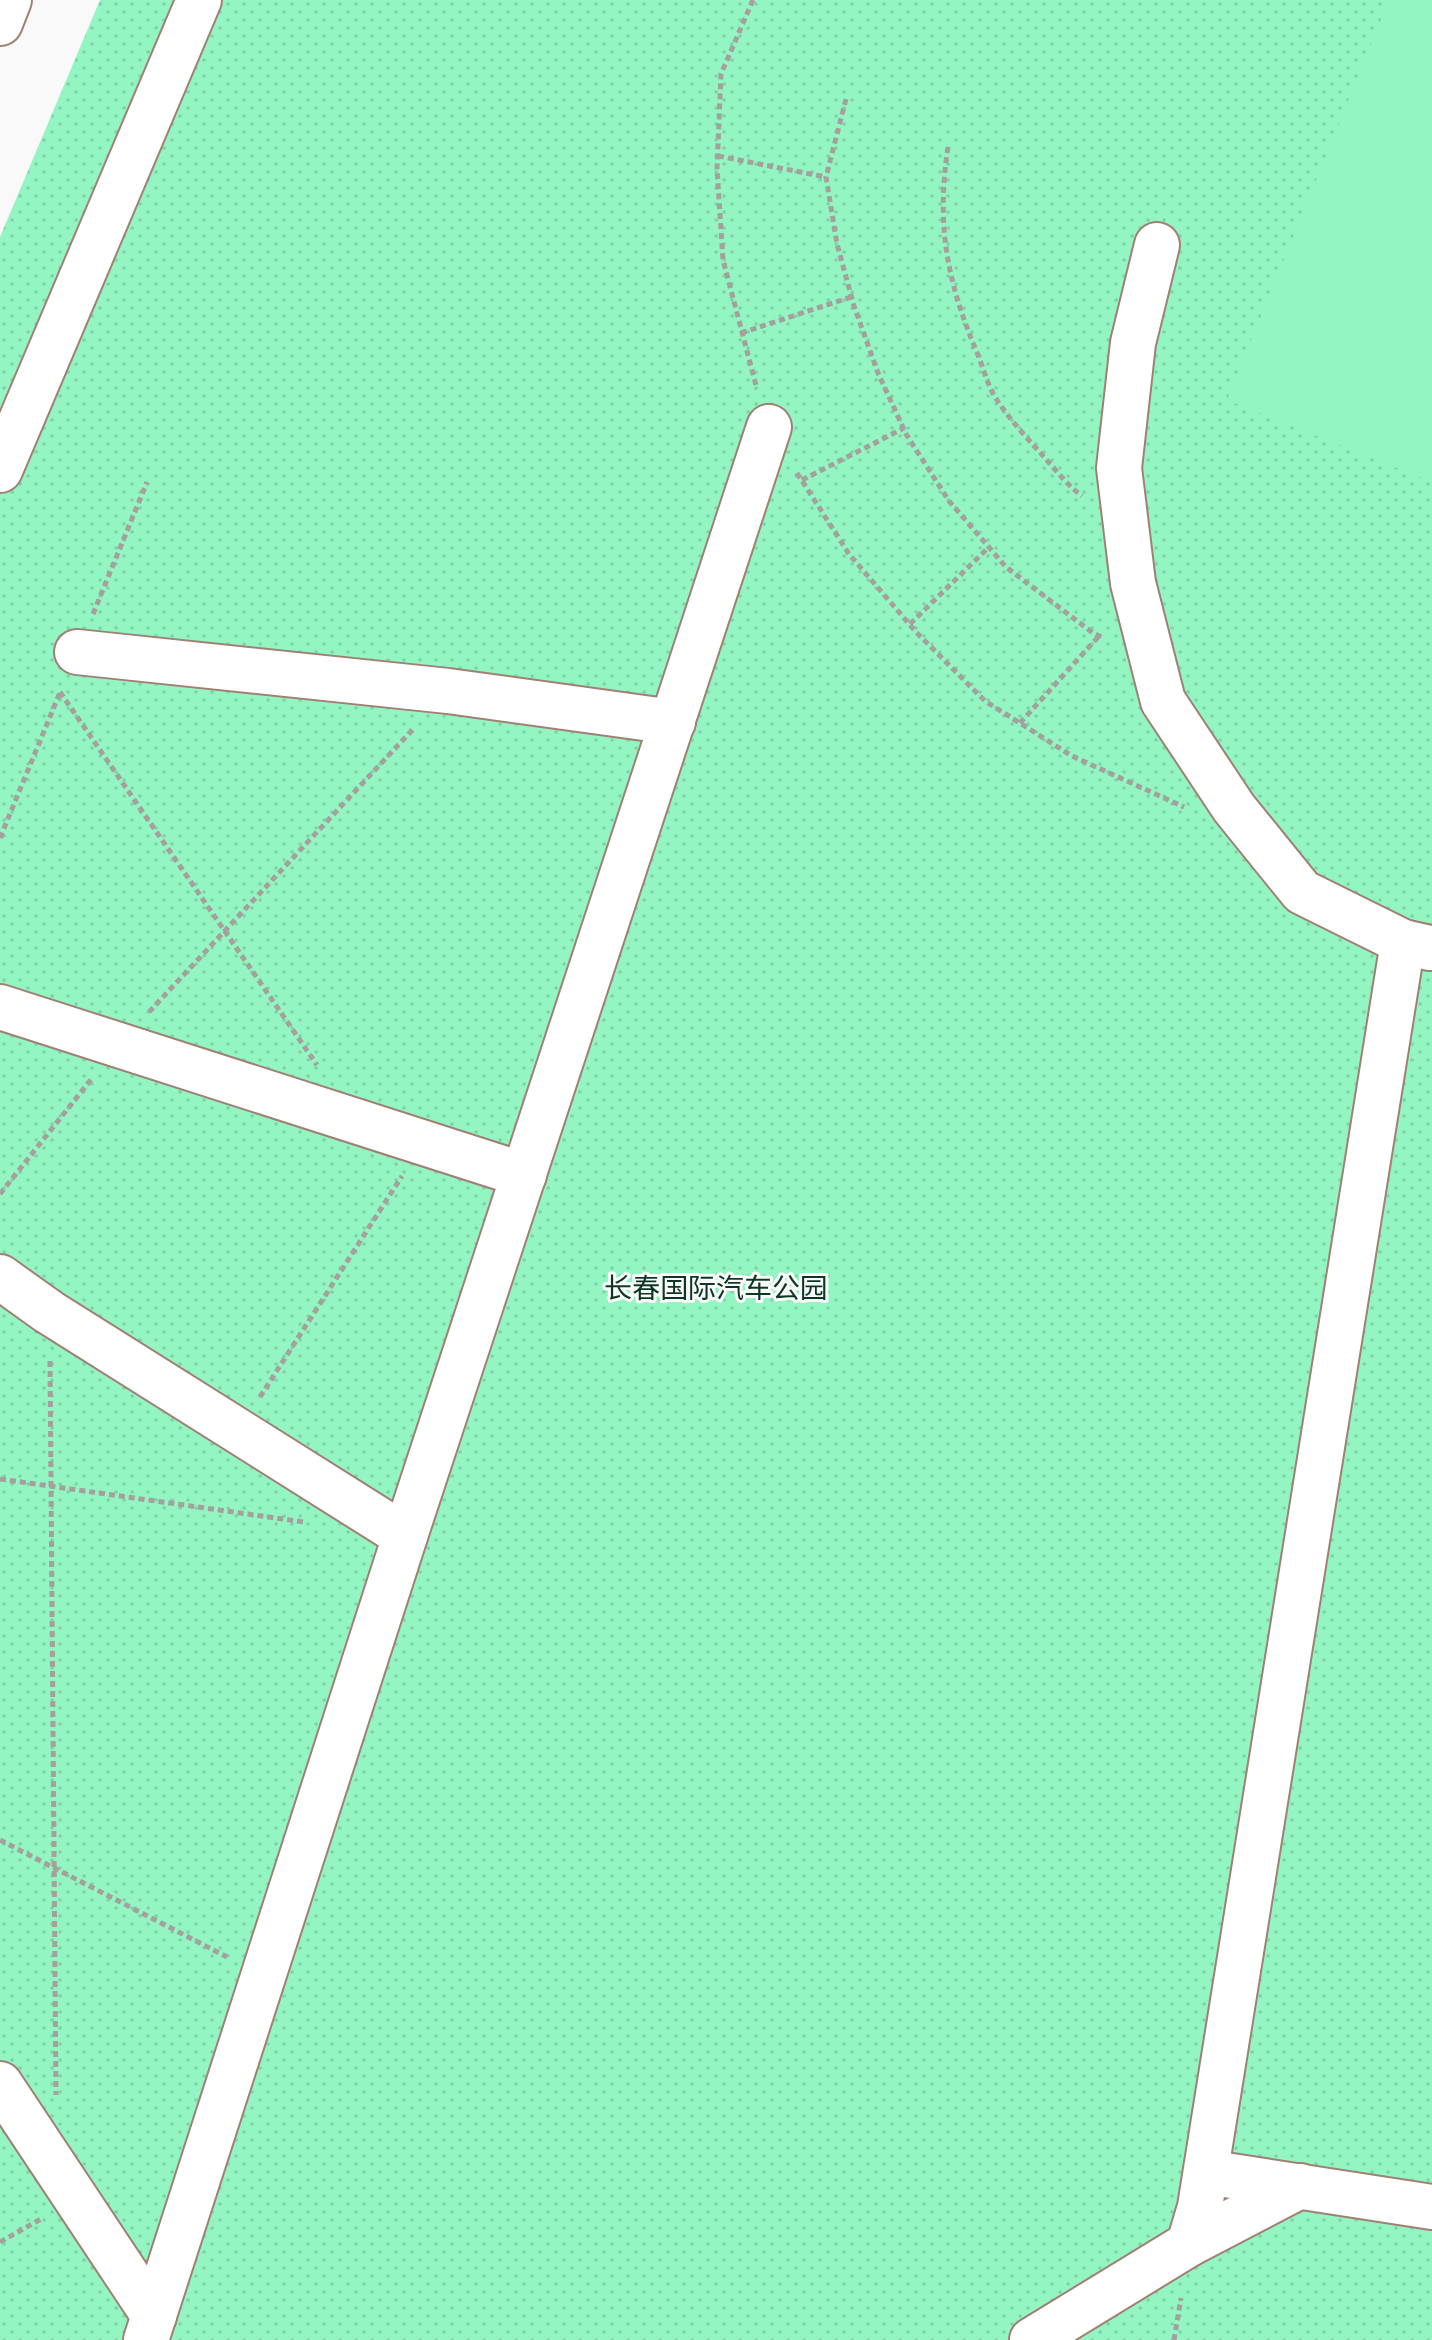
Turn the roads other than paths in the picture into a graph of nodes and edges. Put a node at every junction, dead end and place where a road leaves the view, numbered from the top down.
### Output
1 (9, 0) edge
2 (199, 0) edge
3 (0, 23) edge
4 (1157, 245) dead end
5 (769, 427) road end
6 (0, 470) edge
7 (77, 652) dead end
8 (673, 722) junction
9 (1417, 945) edge
10 (0, 1007) edge
11 (524, 1175) junction
12 (0, 1277) edge
13 (405, 1536) junction
14 (0, 2084) edge
15 (1206, 2172) junction
16 (1300, 2186) junction
17 (1432, 2207) edge
18 (1189, 2244) junction
19 (150, 2328) edge
20 (1032, 2340) edge

1 - 3 street
2 - 6 street
4 - 9 street
5 - 8 street
7 - 8 street
8 - 11 street
9 - 15 street
10 - 11 street
11 - 13 street
12 - 13 street
13 - 19 street
14 - 19 street
15 - 16 street
15 - 18 street
16 - 17 street
16 - 18 street
18 - 20 street

